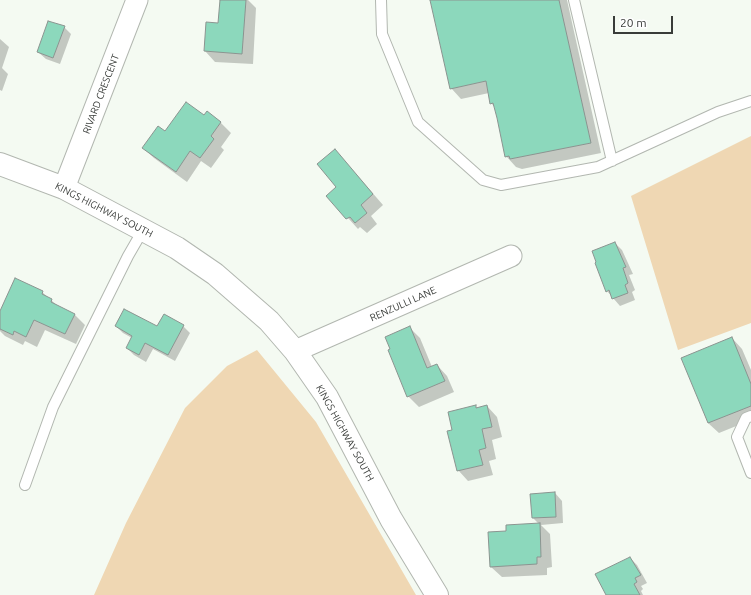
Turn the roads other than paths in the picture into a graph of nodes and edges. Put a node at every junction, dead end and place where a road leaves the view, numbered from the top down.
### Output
1 (137, 0) edge
2 (382, 0) edge
3 (574, 0) edge
4 (751, 101) edge
5 (612, 161) junction
6 (0, 164) edge
7 (64, 188) junction
8 (143, 230) junction
9 (511, 256) dead end
10 (295, 351) junction
11 (751, 416) edge
12 (751, 473) edge
13 (25, 485) dead end
14 (437, 595) edge

1 - 7 street, RIVARD CRESCENT
2 - 5 lane
3 - 5 lane
4 - 5 lane
6 - 7 street, KINGS HIGHWAY SOUTH
7 - 8 street, KINGS HIGHWAY SOUTH
8 - 10 street, KINGS HIGHWAY SOUTH
8 - 13 lane
9 - 10 street, RENZULLI LANE
10 - 14 street, KINGS HIGHWAY SOUTH
11 - 12 lane

